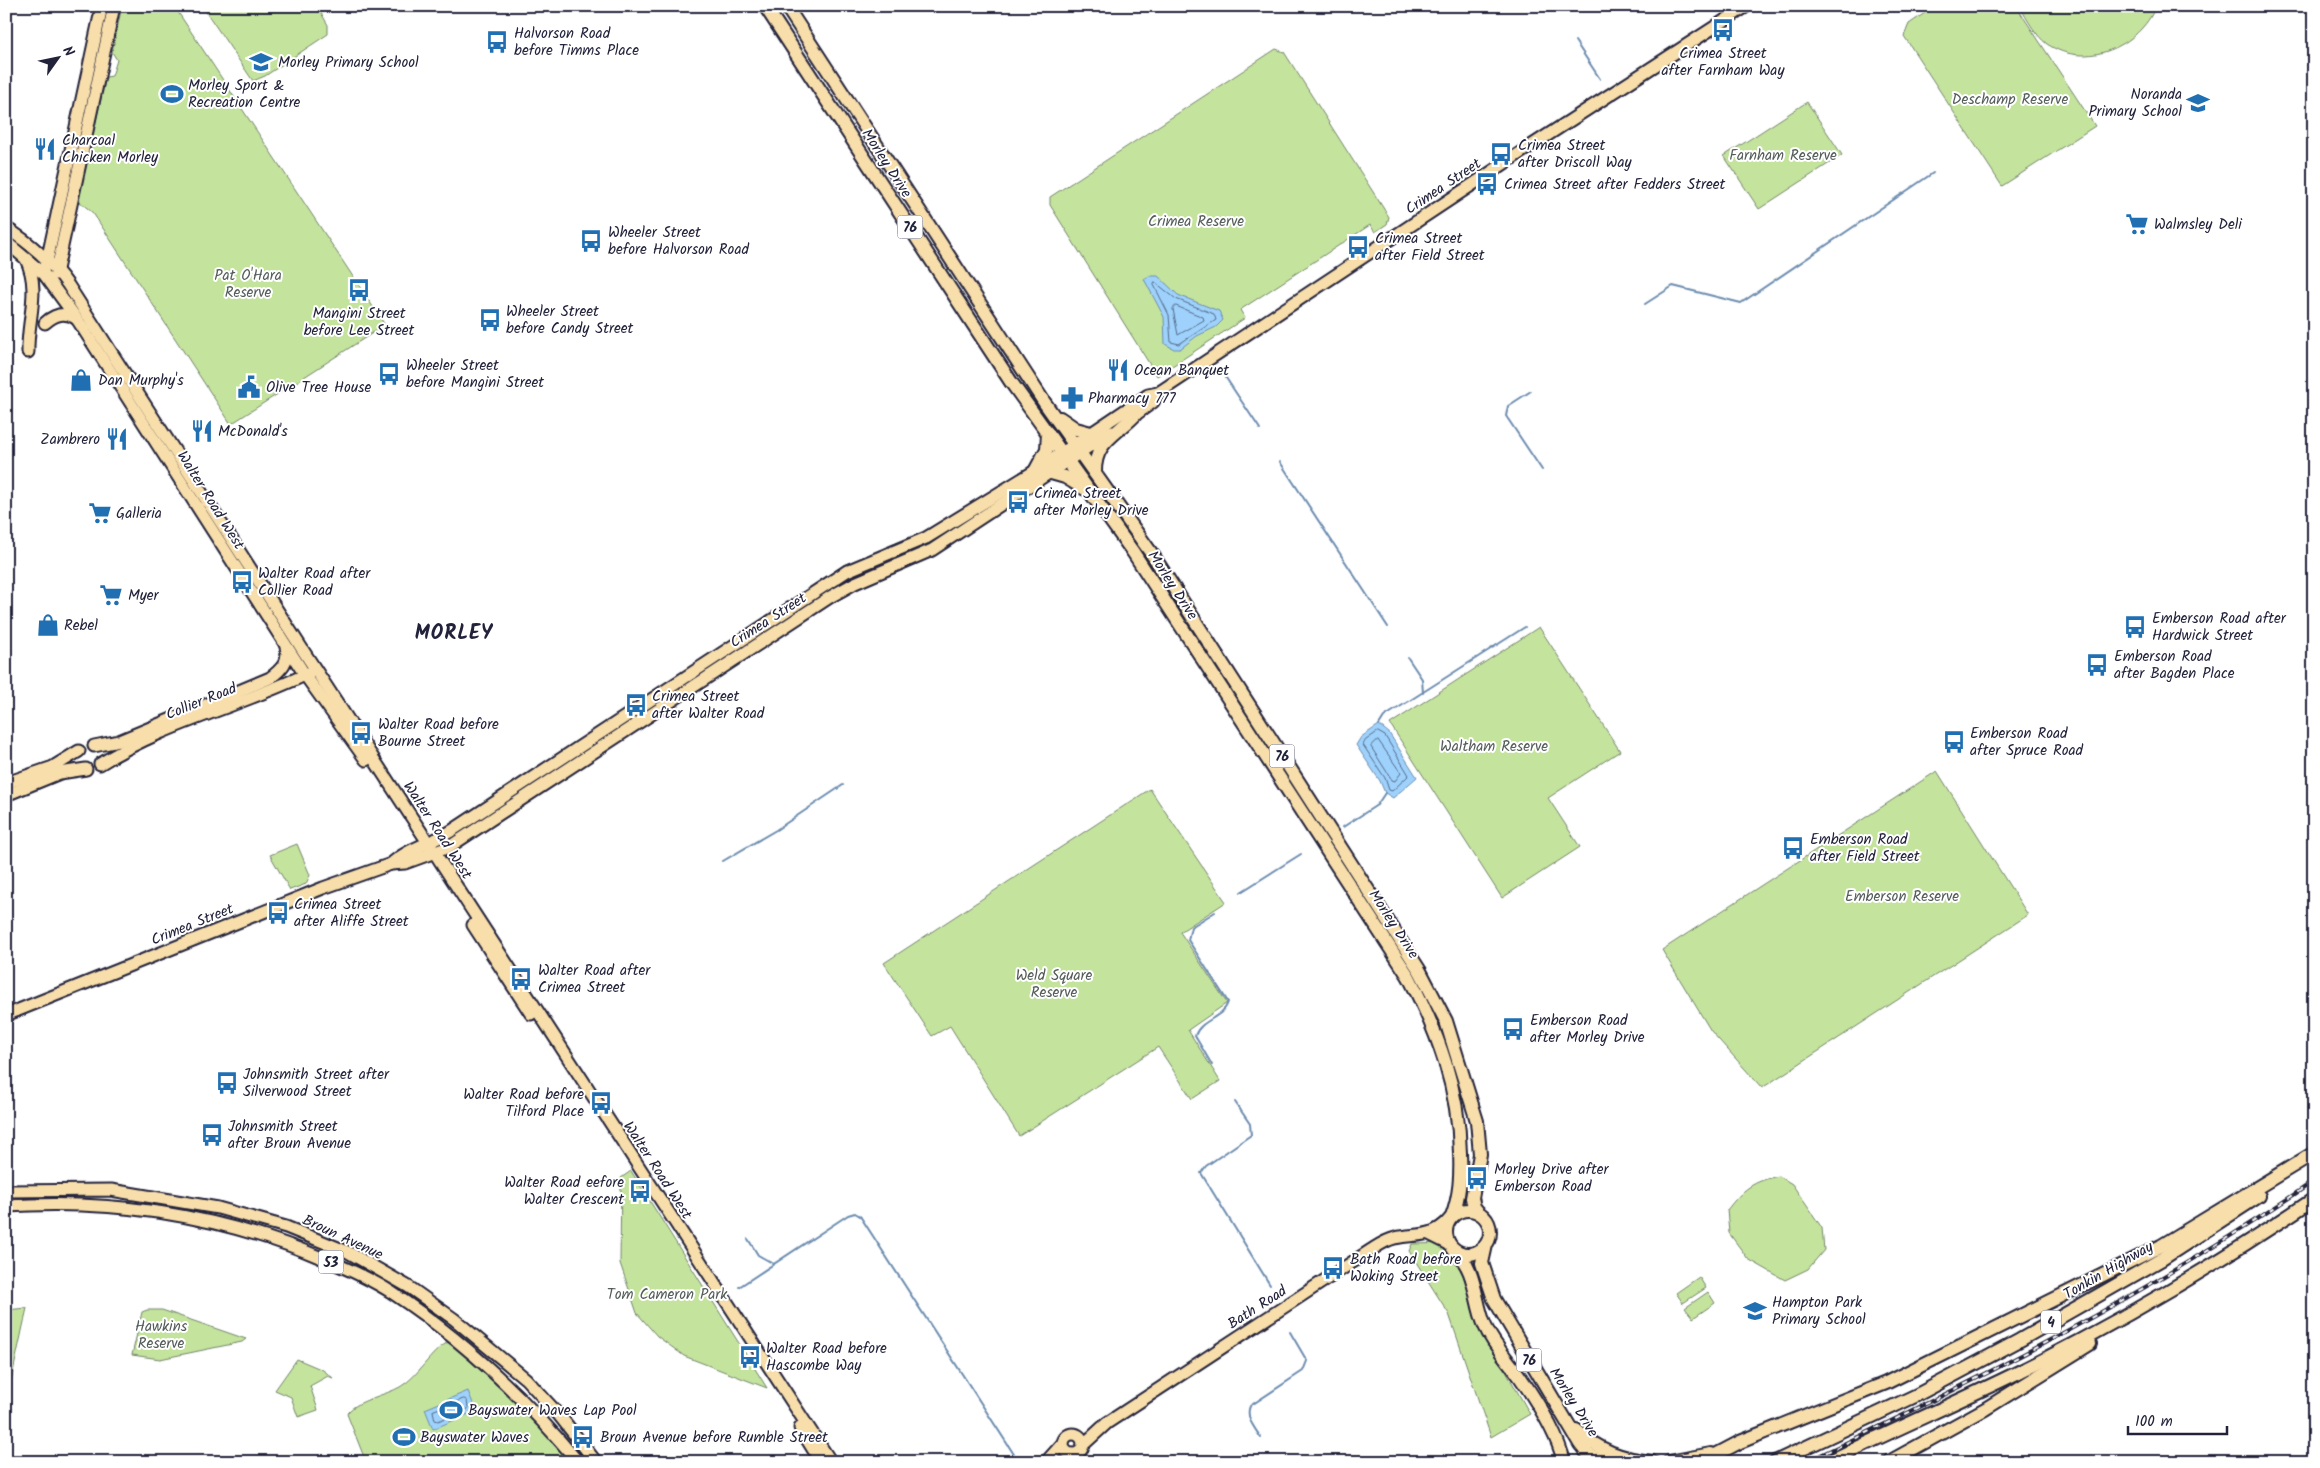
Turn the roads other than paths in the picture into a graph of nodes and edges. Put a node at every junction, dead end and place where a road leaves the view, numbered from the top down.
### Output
1 (102, 6) edge
2 (114, 6) edge
3 (765, 6) edge
4 (786, 6) edge
5 (1747, 6) edge
6 (6, 228) edge
7 (53, 234) junction
8 (6, 242) edge
9 (27, 243) junction
10 (25, 256) junction
11 (52, 266) junction
12 (44, 274) junction
13 (54, 286) junction
14 (77, 320) junction
15 (45, 323) dead end
16 (28, 352) dead end
17 (1158, 393) junction
18 (1046, 405) junction
19 (1134, 415) junction
20 (1048, 433) junction
21 (1091, 433) junction
22 (1077, 449) junction
23 (1064, 457) junction
24 (1035, 471) junction
25 (1051, 473) junction
26 (1095, 473) junction
27 (1091, 493) junction
28 (285, 643) junction
29 (308, 669) junction
30 (270, 678) junction
31 (94, 746) junction
32 (79, 751) junction
33 (100, 764) junction
34 (86, 769) junction
35 (6, 783) edge
36 (6, 795) edge
37 (428, 849) junction
38 (6, 1015) edge
39 (2314, 1155) edge
40 (6, 1191) edge
41 (2314, 1199) edge
42 (6, 1206) edge
43 (1479, 1213) junction
44 (1450, 1218) junction
45 (1429, 1234) junction
46 (1486, 1245) junction
47 (1452, 1247) junction
48 (2184, 1282) junction
49 (1559, 1409) junction
50 (1081, 1440) junction
51 (1063, 1442) junction
52 (1720, 1452) junction
53 (1070, 1453) junction
54 (578, 1462) edge
55 (596, 1462) edge
56 (821, 1462) edge
57 (831, 1462) edge
58 (1046, 1462) edge
59 (1564, 1462) edge
60 (1602, 1462) edge
61 (1652, 1462) edge
62 (1669, 1462) edge
63 (1702, 1462) edge
64 (1775, 1462) edge
65 (1828, 1462) edge
66 (1889, 1462) edge

1 - 7 main road
2 - 11 main road
3 - 20 highway, Morley Drive / 76
4 - 18 highway, Morley Drive / 76
5 - 17 main road, Crimea Street
6 - 9 main road, Walter Road West
7 - 9 main road
7 - 11 main road
8 - 10 main road, Walter Road West
9 - 11 main road, Walter Road West
10 - 12 main road, Walter Road West
10 - 16 main road
11 - 12 main road
11 - 13 main road
11 - 29 main road, Walter Road West
12 - 13 main road, Walter Road West
13 - 14 main road, Walter Road West
14 - 15 main road
14 - 28 main road, Walter Road West
17 - 19 main road, Crimea Street
17 - 21 main road, Crimea Street
18 - 21 highway
18 - 22 highway, Morley Drive / 76
19 - 22 main road, Crimea Street
19 - 26 highway
20 - 23 highway, Morley Drive / 76
20 - 24 highway
21 - 22 main road, Crimea Street
22 - 23 main road, Crimea Street
22 - 26 highway, Morley Drive / 76
23 - 24 main road, Crimea Street
23 - 25 main road, Crimea Street
23 - 27 highway, Morley Drive / 76
24 - 37 main road, Crimea Street
25 - 27 highway
25 - 37 main road, Crimea Street
26 - 43 highway, Morley Drive / 76
27 - 44 highway, Morley Drive / 76
28 - 29 main road, Walter Road West
28 - 30 main road, Collier Road
29 - 30 main road, Collier Road
29 - 33 main road, Collier Road
29 - 37 main road, Walter Road West
30 - 31 main road, Collier Road
31 - 32 main road
31 - 33 main road
32 - 34 main road
32 - 35 main road
33 - 34 main road
34 - 36 main road
37 - 38 main road, Crimea Street
37 - 56 main road, Walter Road West
37 - 57 main road, Walter Road West
39 - 52 highway
39 - 64 highway, Tonkin Highway / 4
40 - 55 main road, Broun Avenue / 53
41 - 48 highway, 4
42 - 54 main road, Broun Avenue / 53
43 - 44 highway
43 - 46 highway
44 - 45 main road, Bath Road
44 - 47 highway
45 - 47 main road
45 - 50 main road, Bath Road
46 - 47 highway
46 - 49 highway, Morley Drive / 76
47 - 59 highway, 76
48 - 65 highway, 4
48 - 66 highway
49 - 60 highway, Morley Drive / 76
49 - 61 highway
50 - 51 main road
50 - 53 main road
51 - 53 main road
51 - 58 main road
52 - 62 highway
52 - 63 highway
53 - 58 main road

